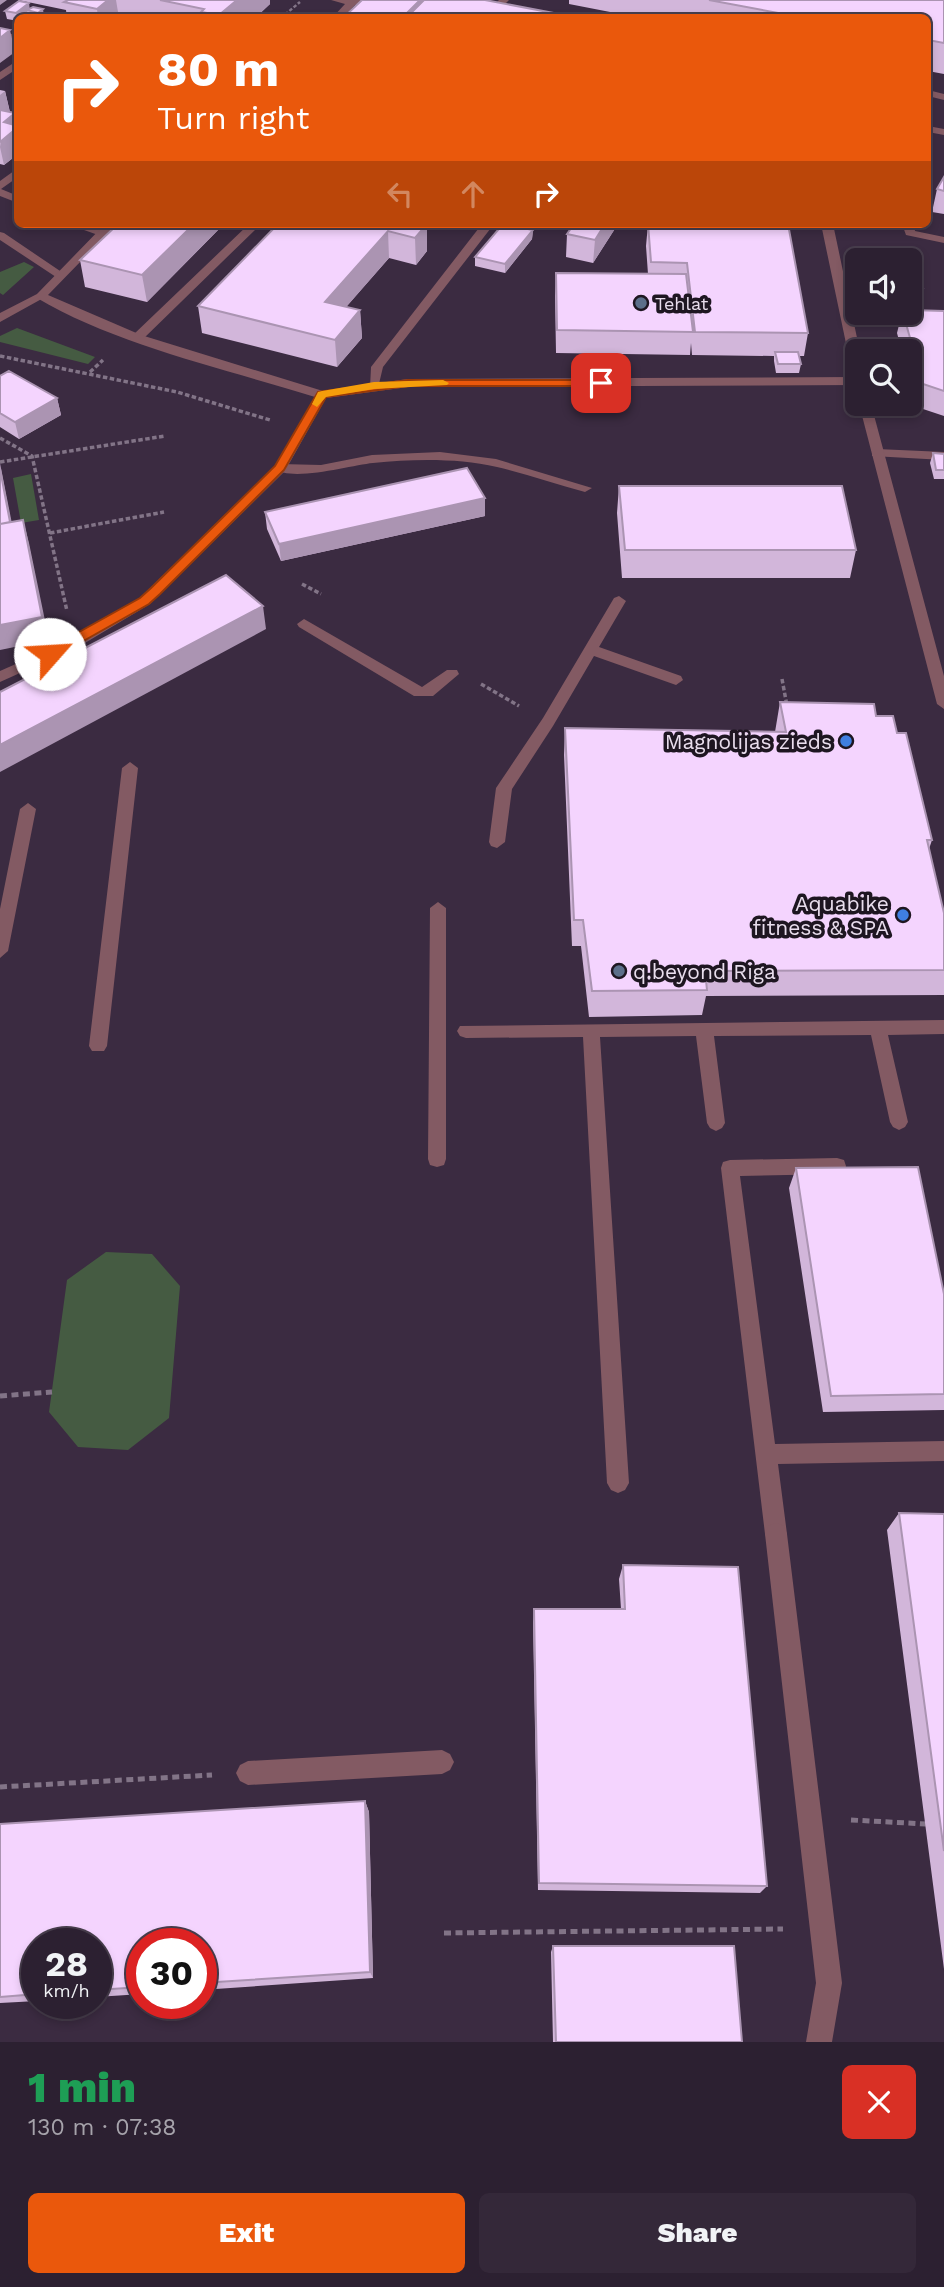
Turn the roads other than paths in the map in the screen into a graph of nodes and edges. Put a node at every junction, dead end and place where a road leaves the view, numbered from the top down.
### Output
1 (336, 0) edge
2 (366, 0) edge
3 (504, 0) edge
4 (352, 3) junction
5 (479, 11) edge
6 (491, 12) junction
7 (341, 14) edge
8 (500, 14) edge
9 (14, 174) edge
10 (0, 186) edge
11 (106, 228) edge
12 (251, 228) edge
13 (485, 228) edge
14 (828, 228) edge
15 (909, 228) edge
16 (0, 235) edge
17 (944, 240) edge
18 (64, 271) junction
19 (88, 274) edge
20 (41, 296) junction
21 (2, 315) edge
22 (137, 338) junction
23 (851, 339) edge
24 (845, 381) edge
25 (374, 386) junction
26 (322, 395) junction
27 (868, 416) edge
28 (877, 453) junction
29 (944, 456) edge
30 (280, 468) junction
31 (585, 488) dead end
32 (619, 601) dead end
33 (304, 624) dead end
34 (590, 649) junction
35 (452, 674) dead end
36 (0, 677) edge
37 (676, 680) dead end
38 (944, 704) edge
39 (130, 768) dead end
40 (28, 809) dead end
41 (497, 842) dead end
42 (439, 908) dead end
43 (0, 951) edge
44 (944, 1027) edge
45 (878, 1028) junction
46 (704, 1030) junction
47 (466, 1031) dead end
48 (591, 1031) junction
49 (98, 1046) dead end
50 (899, 1122) dead end
51 (716, 1123) dead end
52 (437, 1159) dead end
53 (837, 1166) edge
54 (944, 1451) edge
55 (766, 1454) junction
56 (618, 1483) dead end
57 (442, 1762) dead end
58 (248, 1773) road end
59 (819, 2042) edge

1 - 4 street
2 - 4 street
3 - 6 street
4 - 7 street
5 - 6 street
6 - 8 street
9 - 10 street
11 - 18 street
12 - 22 street
13 - 25 street
14 - 23 street
15 - 17 street
16 - 18 street
18 - 19 street
18 - 20 street
20 - 21 street
20 - 22 street
22 - 26 street
24 - 25 street
25 - 26 street
26 - 30 street
27 - 28 street
28 - 29 street
28 - 38 street
30 - 31 street
30 - 36 street
32 - 34 street
33 - 35 street
34 - 37 street
34 - 41 street
39 - 49 street
40 - 43 street
42 - 52 street
44 - 45 street
45 - 46 street
45 - 50 street
46 - 48 street
46 - 51 street
47 - 48 street
48 - 56 street
53 - 55 street
54 - 55 street
55 - 59 street
57 - 58 street

